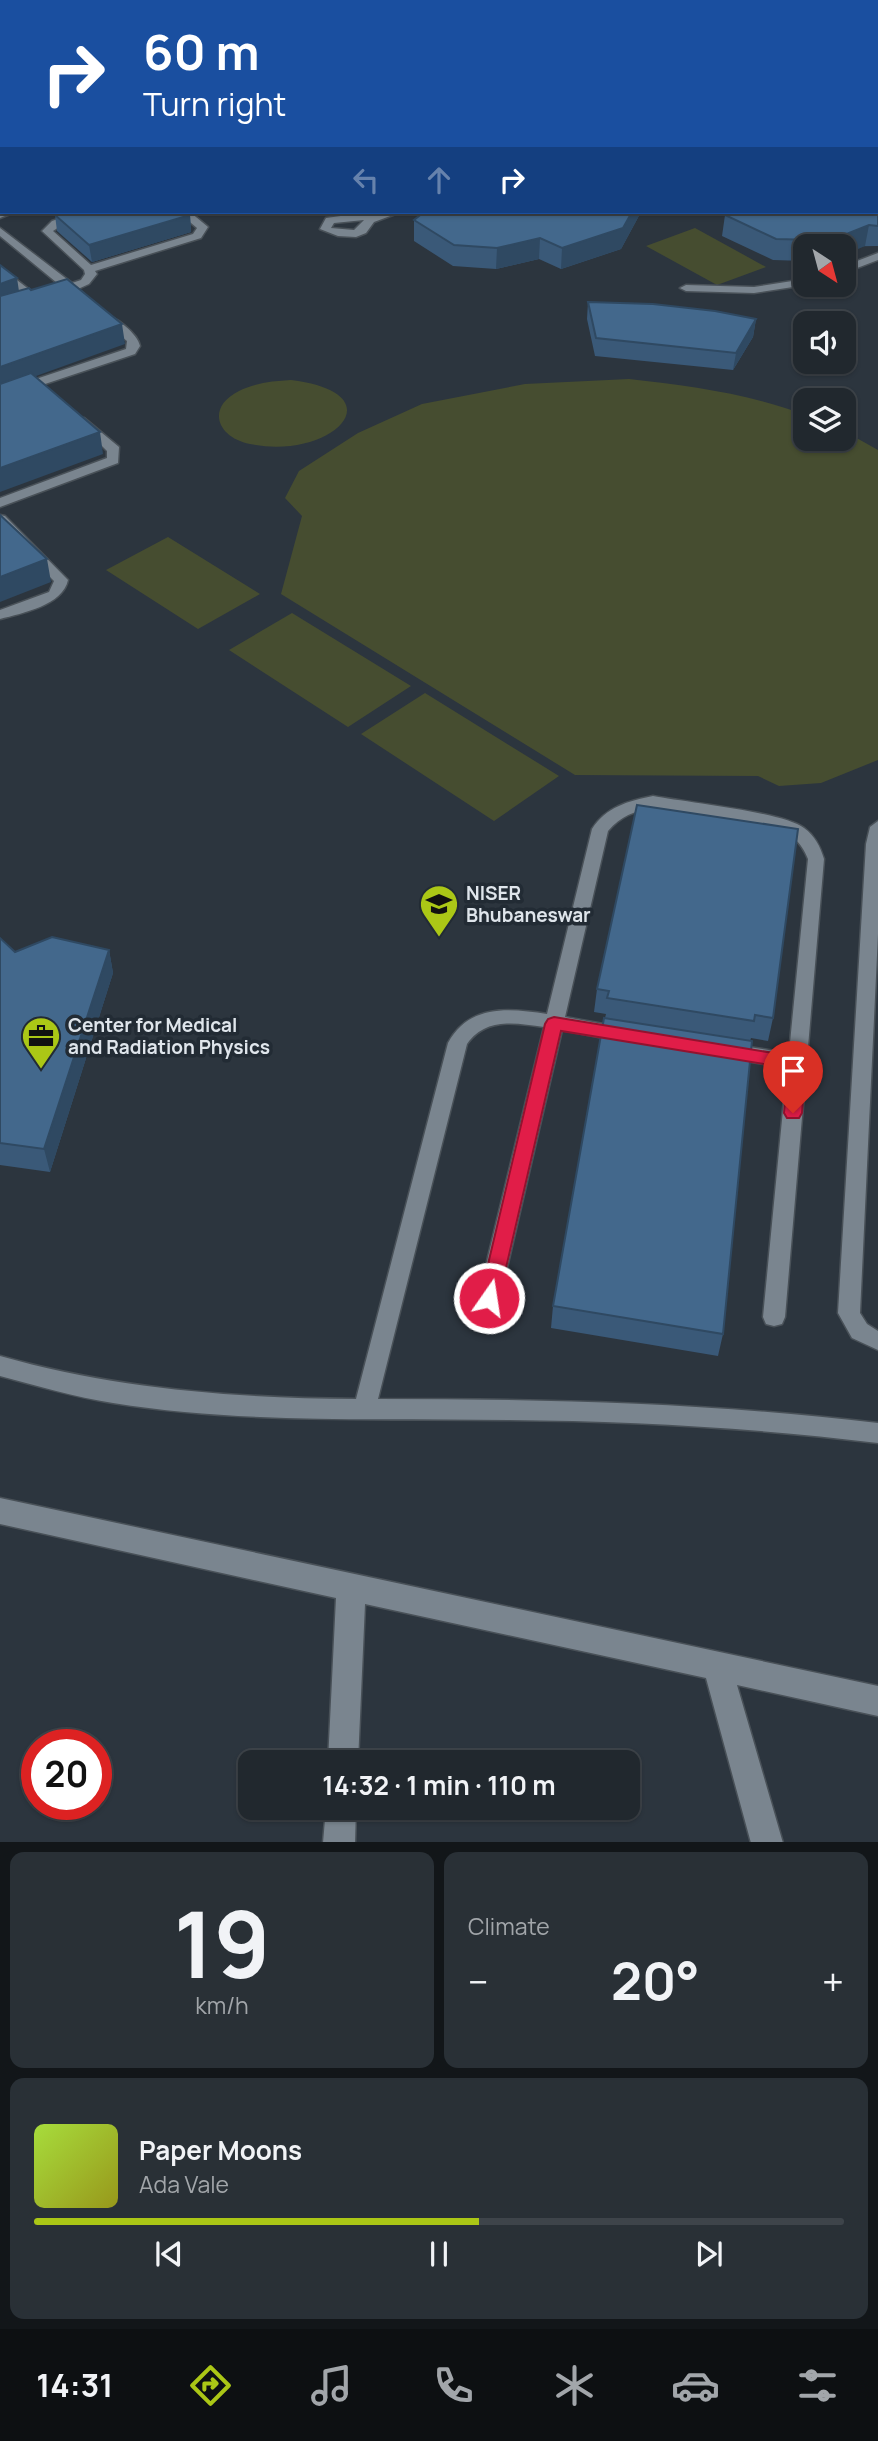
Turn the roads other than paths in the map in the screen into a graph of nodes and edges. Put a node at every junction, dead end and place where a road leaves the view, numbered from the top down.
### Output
1 (85, 214) edge
2 (186, 214) edge
3 (374, 214) edge
4 (390, 214) edge
5 (0, 231) edge
6 (878, 256) edge
7 (856, 265) edge
8 (89, 269) junction
9 (0, 270) edge
10 (793, 284) edge
11 (71, 288) junction
12 (686, 288) dead end
13 (0, 395) edge
14 (77, 416) edge
15 (0, 503) edge
16 (0, 519) edge
17 (0, 615) edge
18 (878, 827) edge
19 (554, 1024) junction
20 (872, 1026) edge
21 (649, 1039) edge
22 (703, 1047) edge
23 (797, 1062) junction
24 (489, 1298) dead end
25 (775, 1317) dead end
26 (878, 1341) edge
27 (0, 1366) edge
28 (364, 1409) junction
29 (878, 1433) edge
30 (0, 1511) edge
31 (351, 1588) junction
32 (719, 1669) junction
33 (878, 1701) edge
34 (344, 1750) edge
35 (341, 1820) edge
36 (340, 1842) edge
37 (767, 1842) edge

1 - 8 lane
2 - 8 lane
3 - 4 lane
5 - 11 lane
6 - 7 lane
8 - 11 lane
9 - 11 lane
10 - 12 lane
11 - 13 lane
14 - 15 lane
16 - 17 lane
18 - 20 lane
19 - 21 lane
19 - 23 lane
19 - 24 lane
19 - 28 lane
20 - 26 lane
22 - 23 lane
23 - 25 lane
27 - 28 lane
28 - 29 lane
30 - 31 street
31 - 32 street
31 - 34 street
32 - 33 street
32 - 37 street
35 - 36 street

